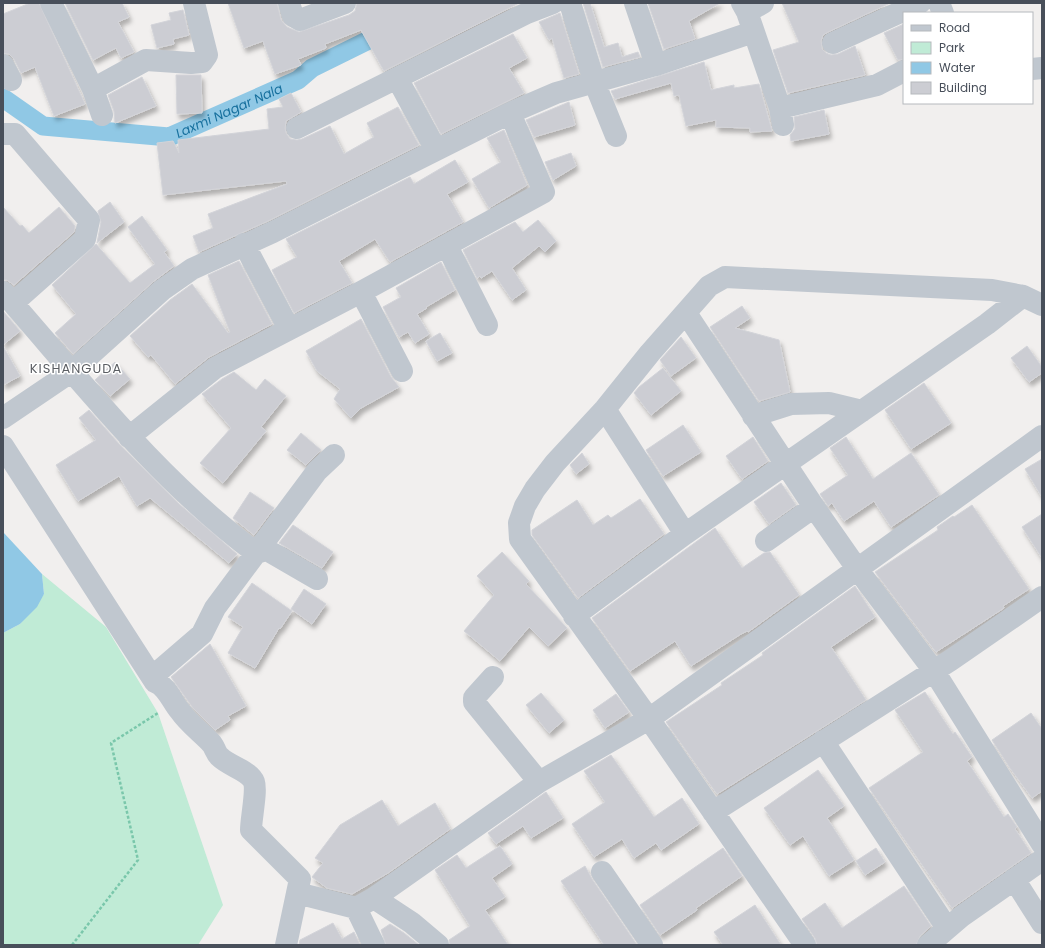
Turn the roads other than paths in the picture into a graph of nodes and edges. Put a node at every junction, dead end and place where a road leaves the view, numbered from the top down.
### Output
1 (52, 3) edge
2 (194, 3) edge
3 (289, 3) edge
4 (345, 3) edge
5 (553, 3) edge
6 (570, 3) edge
7 (634, 3) edge
8 (908, 6) edge
9 (524, 8) edge
10 (752, 12) edge
11 (833, 43) dead end
12 (656, 65) junction
13 (903, 72) edge
14 (397, 78) junction
15 (595, 84) junction
16 (93, 89) junction
17 (510, 113) junction
18 (102, 115) dead end
19 (297, 128) dead end
20 (3, 134) edge
21 (616, 136) dead end
22 (436, 150) junction
23 (244, 244) junction
24 (447, 246) junction
25 (361, 292) junction
26 (8, 297) edge
27 (1032, 301) edge
28 (686, 313) junction
29 (487, 325) dead end
30 (289, 329) junction
31 (402, 371) dead end
32 (71, 372) junction
33 (605, 409) junction
34 (862, 411) junction
35 (753, 416) junction
36 (3, 418) edge
37 (1042, 436) edge
38 (129, 437) junction
39 (3, 446) edge
40 (334, 454) dead end
41 (784, 464) junction
42 (814, 508) junction
43 (685, 534) junction
44 (766, 541) dead end
45 (256, 553) junction
46 (858, 570) junction
47 (317, 579) dead end
48 (1042, 597) edge
49 (574, 616) junction
50 (934, 671) junction
51 (493, 677) dead end
52 (154, 679) junction
53 (650, 719) junction
54 (823, 742) junction
55 (539, 782) junction
56 (713, 812) junction
57 (1042, 844) edge
58 (1042, 860) edge
59 (602, 872) dead end
60 (1014, 880) junction
61 (297, 893) junction
62 (365, 903) junction
63 (1042, 923) edge
64 (947, 928) junction
65 (286, 945) edge
66 (374, 945) edge
67 (438, 945) edge
68 (652, 945) edge
69 (805, 945) edge
70 (928, 945) edge

1 - 16 street
2 - 16 street
3 - 4 street
5 - 9 street
6 - 15 street
7 - 12 street
8 - 11 street
9 - 14 street
10 - 12 street
10 - 13 street
12 - 15 street
14 - 19 street
14 - 22 street
15 - 17 street
15 - 21 street
16 - 18 street
17 - 22 street
17 - 24 street
20 - 26 street
22 - 23 street
23 - 30 street
23 - 32 street
24 - 25 street
24 - 29 street
25 - 30 street
25 - 31 street
26 - 32 street
27 - 28 street
27 - 34 street
28 - 33 street
28 - 35 street
30 - 38 street
32 - 36 street
32 - 38 street
33 - 43 street
33 - 49 street
34 - 35 street
34 - 41 street
35 - 41 street
37 - 46 street
38 - 45 street
39 - 52 street
40 - 45 street
41 - 42 street
41 - 43 street
42 - 44 street
42 - 46 street
43 - 49 street
45 - 47 street
45 - 52 street
46 - 50 street
46 - 53 street
48 - 50 street
49 - 53 street
50 - 54 street
50 - 57 street
51 - 55 street
52 - 61 street
53 - 55 street
53 - 56 street
54 - 56 street
54 - 64 street
55 - 62 street
56 - 69 street
58 - 60 street
59 - 68 street
60 - 63 street
60 - 64 street
61 - 62 street
61 - 65 street
62 - 66 street
62 - 67 street
64 - 70 street

